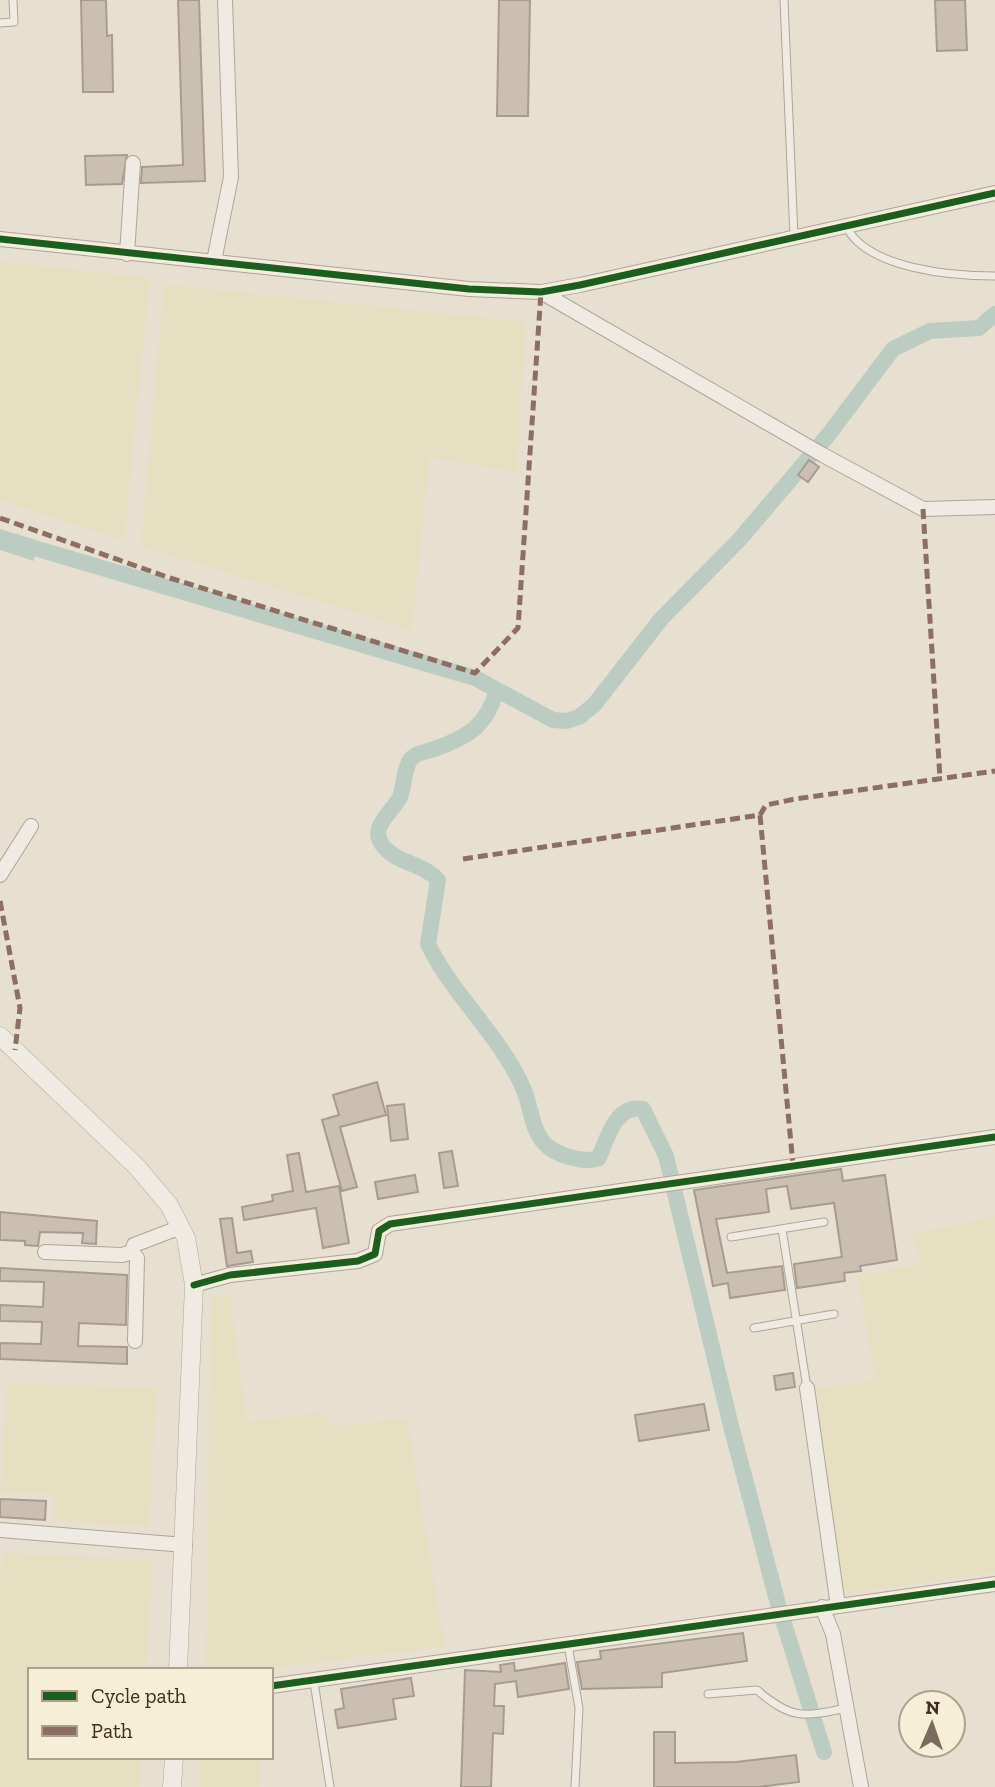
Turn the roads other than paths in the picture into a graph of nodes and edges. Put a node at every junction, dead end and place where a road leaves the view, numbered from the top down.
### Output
1 (13, 0) edge
2 (226, 0) edge
3 (784, 0) edge
4 (0, 23) edge
5 (133, 163) dead end
6 (995, 193) edge
7 (847, 228) junction
8 (794, 237) junction
9 (0, 239) edge
10 (127, 254) junction
11 (214, 261) junction
12 (995, 276) edge
13 (541, 292) junction
14 (995, 508) edge
15 (31, 826) dead end
16 (0, 875) edge
17 (0, 1036) edge
18 (995, 1137) edge
19 (824, 1222) dead end
20 (181, 1227) junction
21 (782, 1229) junction
22 (732, 1237) dead end
23 (45, 1252) dead end
24 (132, 1252) junction
25 (194, 1285) junction
26 (835, 1314) dead end
27 (796, 1321) junction
28 (754, 1328) dead end
29 (135, 1341) dead end
30 (807, 1388) joint
31 (0, 1530) edge
32 (185, 1545) junction
33 (995, 1584) edge
34 (838, 1606) junction
35 (822, 1607) junction
36 (568, 1644) junction
37 (178, 1668) edge
38 (314, 1682) junction
39 (273, 1686) edge
40 (708, 1694) dead end
41 (847, 1708) junction
42 (174, 1759) edge
43 (172, 1787) edge
44 (330, 1787) edge
45 (575, 1787) edge
46 (861, 1787) edge

1 - 4 lane
2 - 11 street
3 - 8 lane
5 - 10 street
6 - 7 street
7 - 8 street
7 - 12 lane
8 - 13 street
9 - 10 street
10 - 11 street
11 - 13 street
13 - 14 street
15 - 16 street
17 - 20 street
18 - 25 street
19 - 21 lane
20 - 24 street
20 - 25 street
21 - 22 lane
21 - 27 lane
23 - 24 street
24 - 29 street
25 - 32 street
26 - 27 lane
27 - 28 lane
27 - 30 lane
30 - 34 street
31 - 32 street
32 - 37 street
33 - 34 street
34 - 35 street
35 - 36 street
35 - 41 street
36 - 38 street
36 - 45 lane
38 - 39 street
38 - 44 lane
40 - 41 lane
41 - 46 street
42 - 43 street

